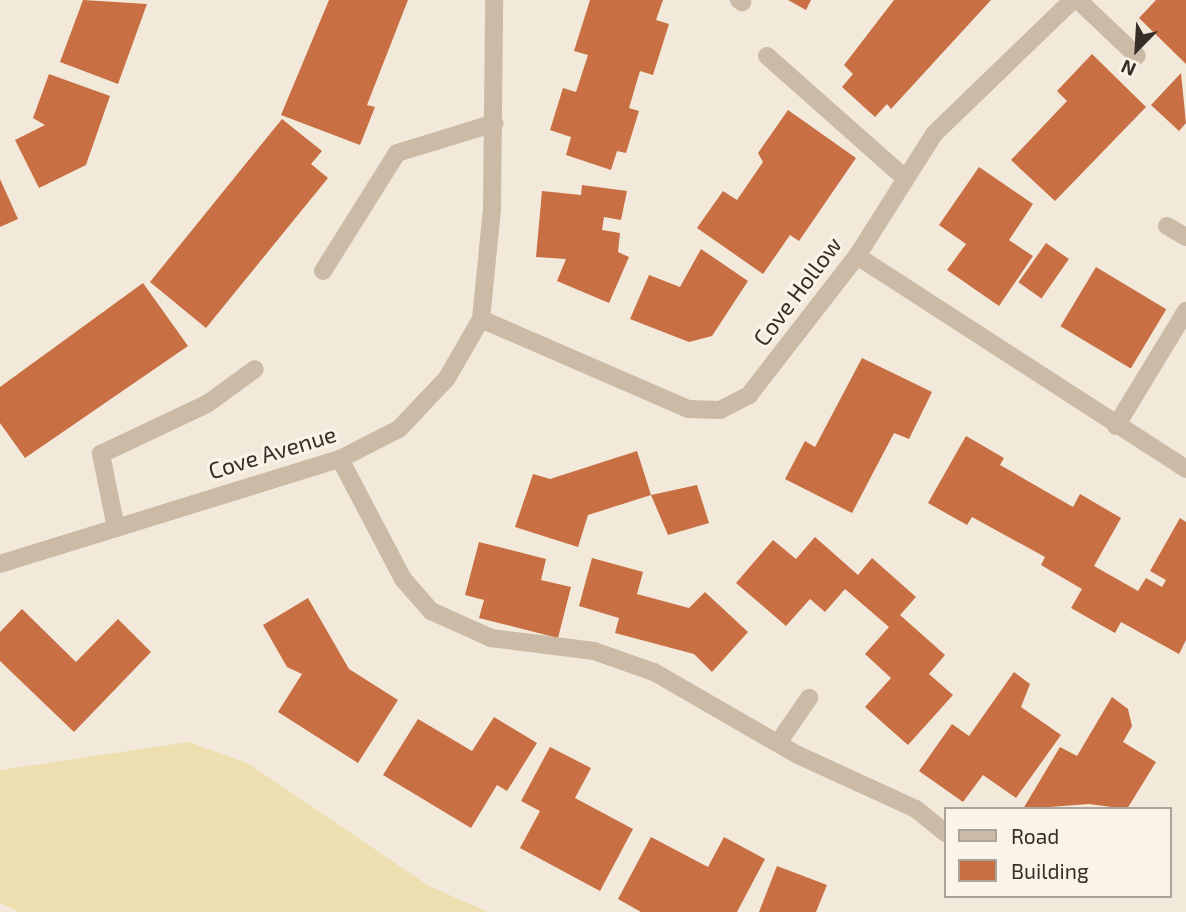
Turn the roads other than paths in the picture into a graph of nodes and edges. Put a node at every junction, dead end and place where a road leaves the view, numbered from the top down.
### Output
1 (494, 0) edge
2 (1067, 2) edge
3 (767, 56) dead end
4 (1137, 56) dead end
5 (495, 123) junction
6 (905, 178) junction
7 (1167, 226) dead end
8 (1186, 237) edge
9 (857, 256) junction
10 (323, 271) dead end
11 (1186, 311) edge
12 (481, 320) junction
13 (255, 369) dead end
14 (1116, 426) junction
15 (340, 459) junction
16 (1186, 469) edge
17 (117, 528) junction
18 (0, 564) edge
19 (809, 698) dead end
20 (778, 743) junction
21 (944, 831) edge

1 - 5 street, Cove Avenue
2 - 4 street
2 - 6 street, Cove Hollow
3 - 6 street
5 - 10 street
5 - 12 street, Cove Avenue
6 - 9 street, Cove Hollow
7 - 8 street
9 - 12 street, Cove Hollow
9 - 14 street
11 - 14 street
12 - 15 street, Cove Avenue
13 - 17 street
14 - 16 street
15 - 17 street, Cove Avenue
15 - 20 street
17 - 18 street, Cove Avenue
19 - 20 street
20 - 21 street

